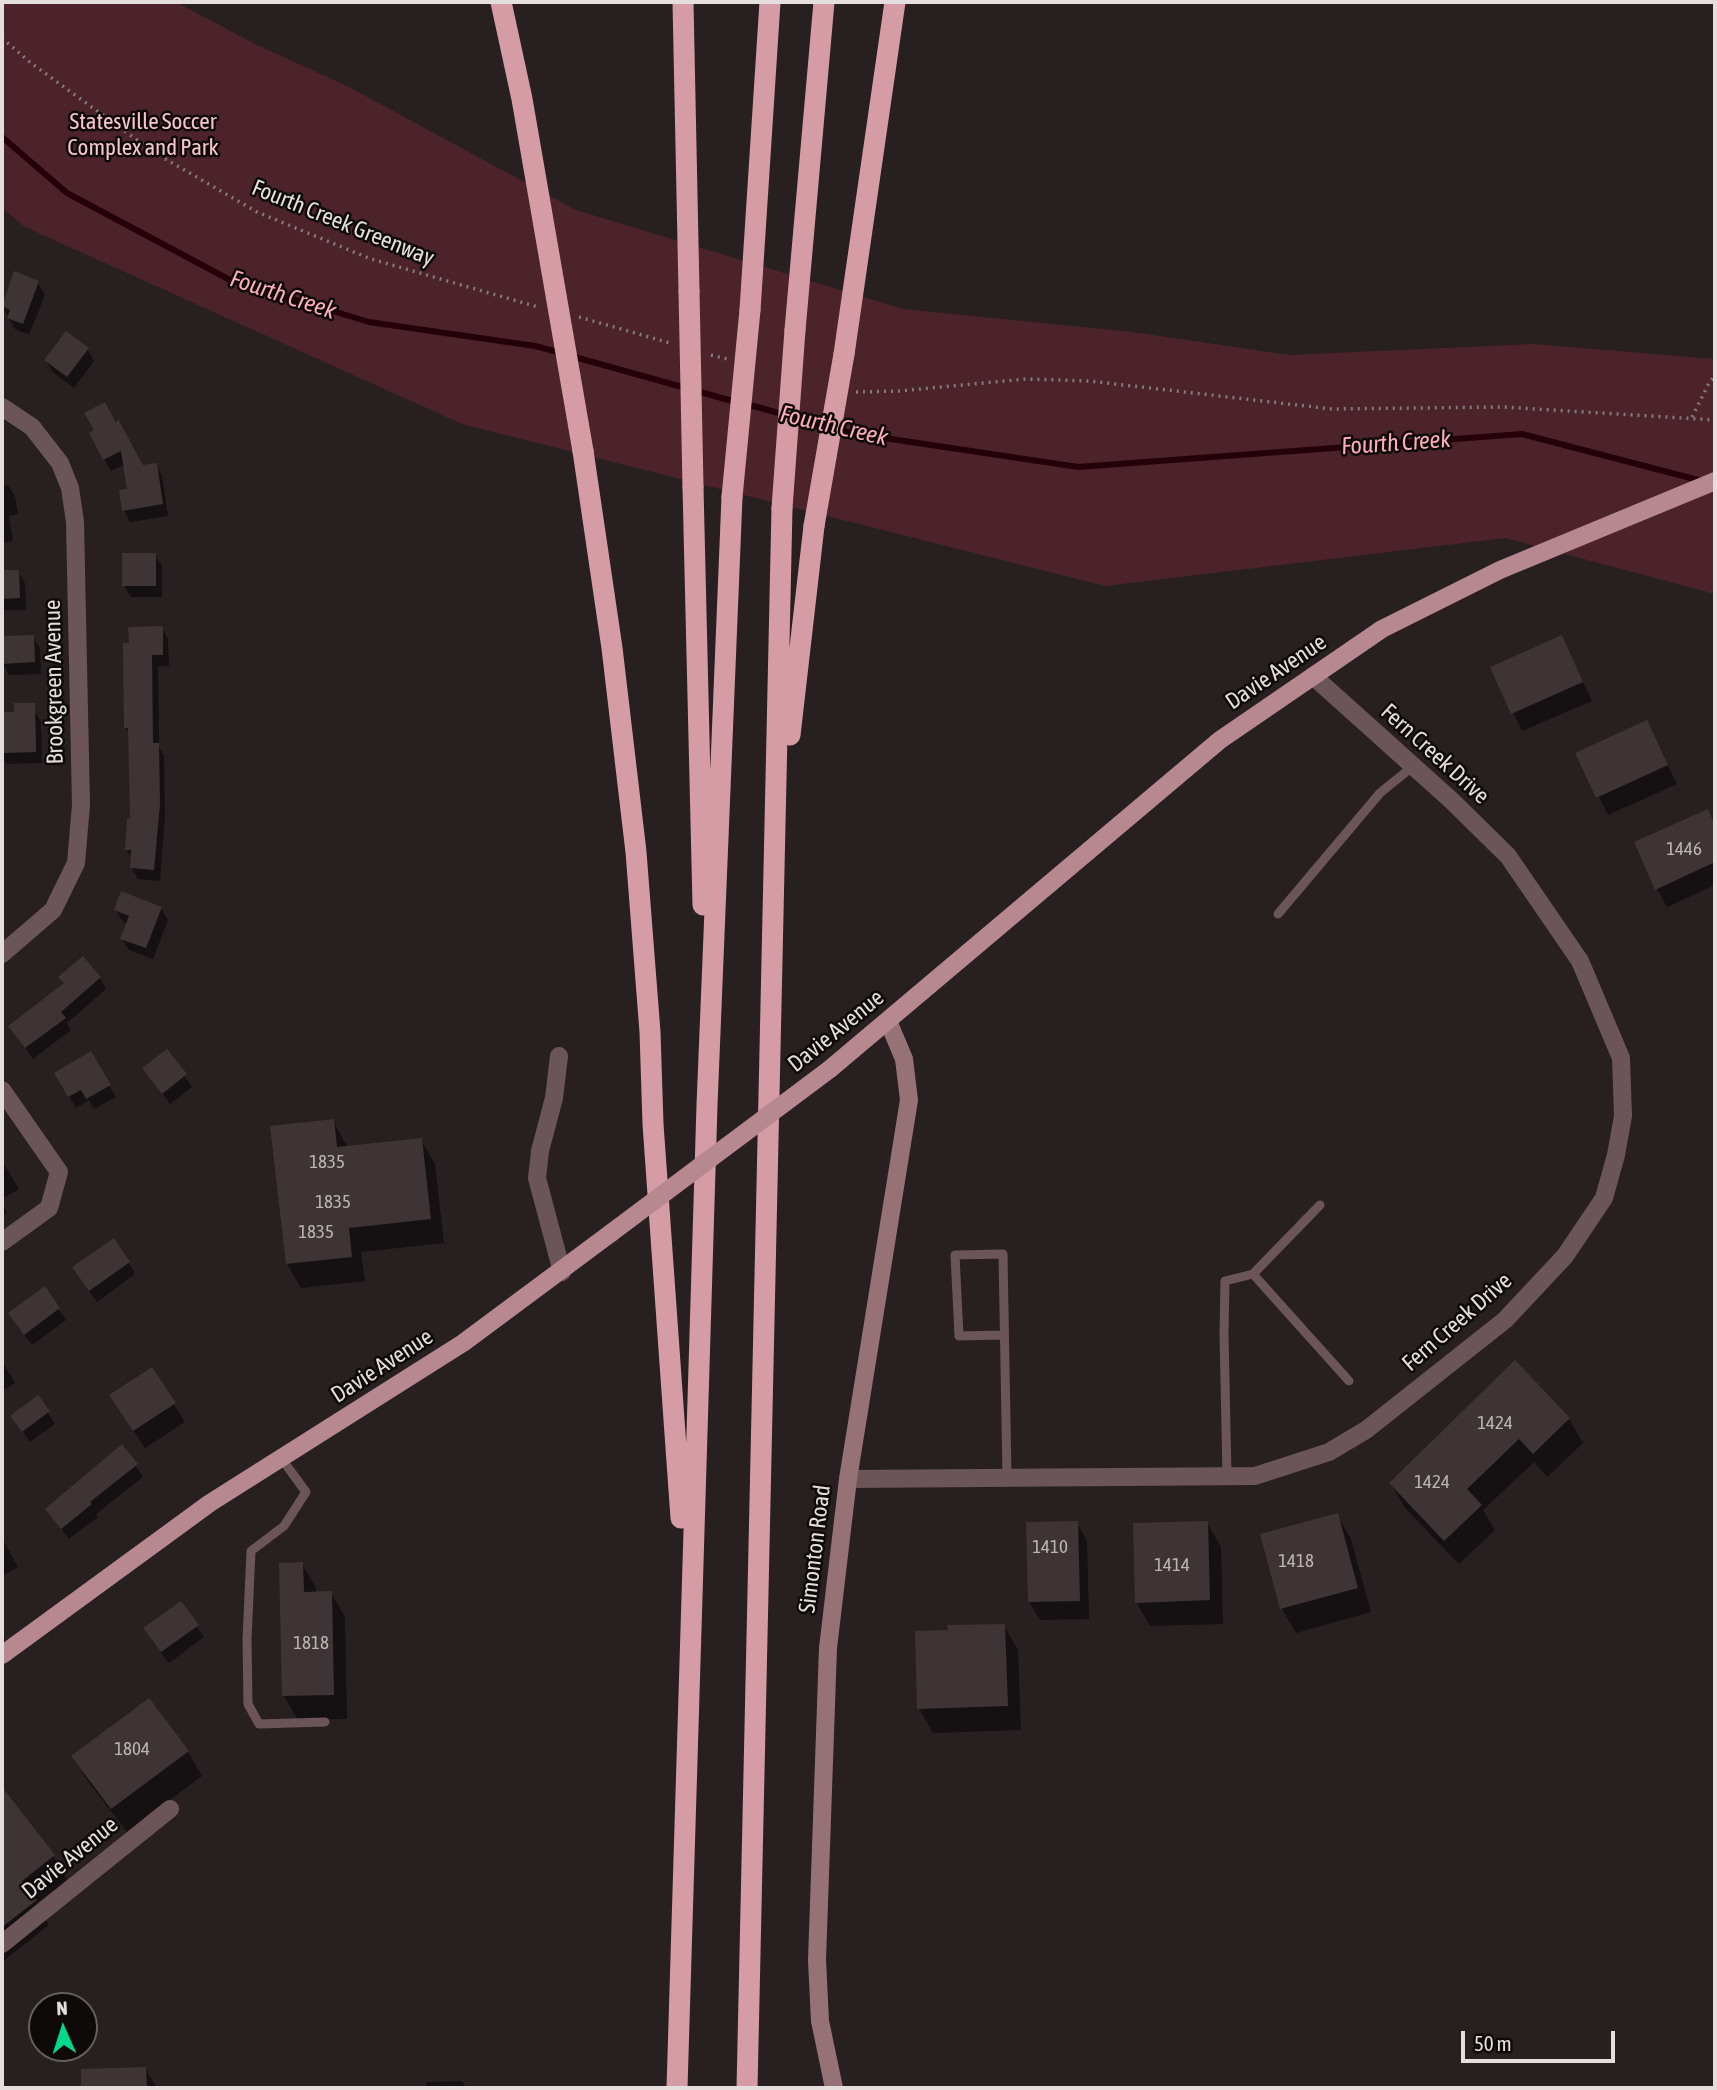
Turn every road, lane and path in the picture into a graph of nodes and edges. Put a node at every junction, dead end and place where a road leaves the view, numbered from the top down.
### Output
1 (501, 2) edge
2 (683, 2) edge
3 (770, 2) edge
4 (824, 2) edge
5 (895, 2) edge
6 (2, 38) edge
7 (542, 308) dead end
8 (567, 314) dead end
9 (671, 344) dead end
10 (1715, 377) edge
11 (854, 392) dead end
12 (2, 407) edge
13 (1691, 418) junction
14 (1715, 420) edge
15 (1715, 481) edge
16 (1313, 676) junction
17 (1412, 767) junction
18 (775, 859) junction
19 (1278, 914) dead end
20 (2, 954) edge
21 (888, 1021) junction
22 (559, 1056) dead end
23 (2, 1090) edge
24 (707, 1105) junction
25 (1320, 1205) dead end
26 (2, 1242) edge
27 (562, 1272) junction
28 (1253, 1274) junction
29 (1004, 1335) junction
30 (1349, 1381) dead end
31 (282, 1458) junction
32 (1227, 1476) junction
33 (1007, 1477) junction
34 (848, 1479) junction
35 (689, 1626) junction
36 (2, 1655) edge
37 (325, 1721) dead end
38 (170, 1810) dead end
39 (2, 1944) edge
40 (677, 2088) edge
41 (747, 2088) edge
42 (834, 2088) edge

1 - 35 highway, bridge
2 - 24 highway, bridge
3 - 24 highway, bridge
4 - 18 highway, bridge
5 - 18 highway, bridge
6 - 7 path, Fourth Creek Greenway
8 - 9 path
10 - 13 path
11 - 13 path
12 - 20 street, Brookgreen Avenue
13 - 14 path
15 - 16 main road, Davie Avenue
16 - 17 street, Fern Creek Drive
16 - 21 main road, Davie Avenue
17 - 19 lane
17 - 32 street, Fern Creek Drive
18 - 41 highway
21 - 27 main road, Davie Avenue, bridge
21 - 34 street, Simonton Road
22 - 27 street
23 - 26 street
24 - 35 highway
25 - 28 lane
27 - 31 main road, Davie Avenue
28 - 30 lane
28 - 32 lane
29 - 29 lane
29 - 33 lane
31 - 36 main road, Davie Avenue
31 - 37 lane
32 - 33 street, Fern Creek Drive
33 - 34 street, Fern Creek Drive
34 - 42 street, Simonton Road
35 - 40 highway
38 - 39 street, Davie Avenue

